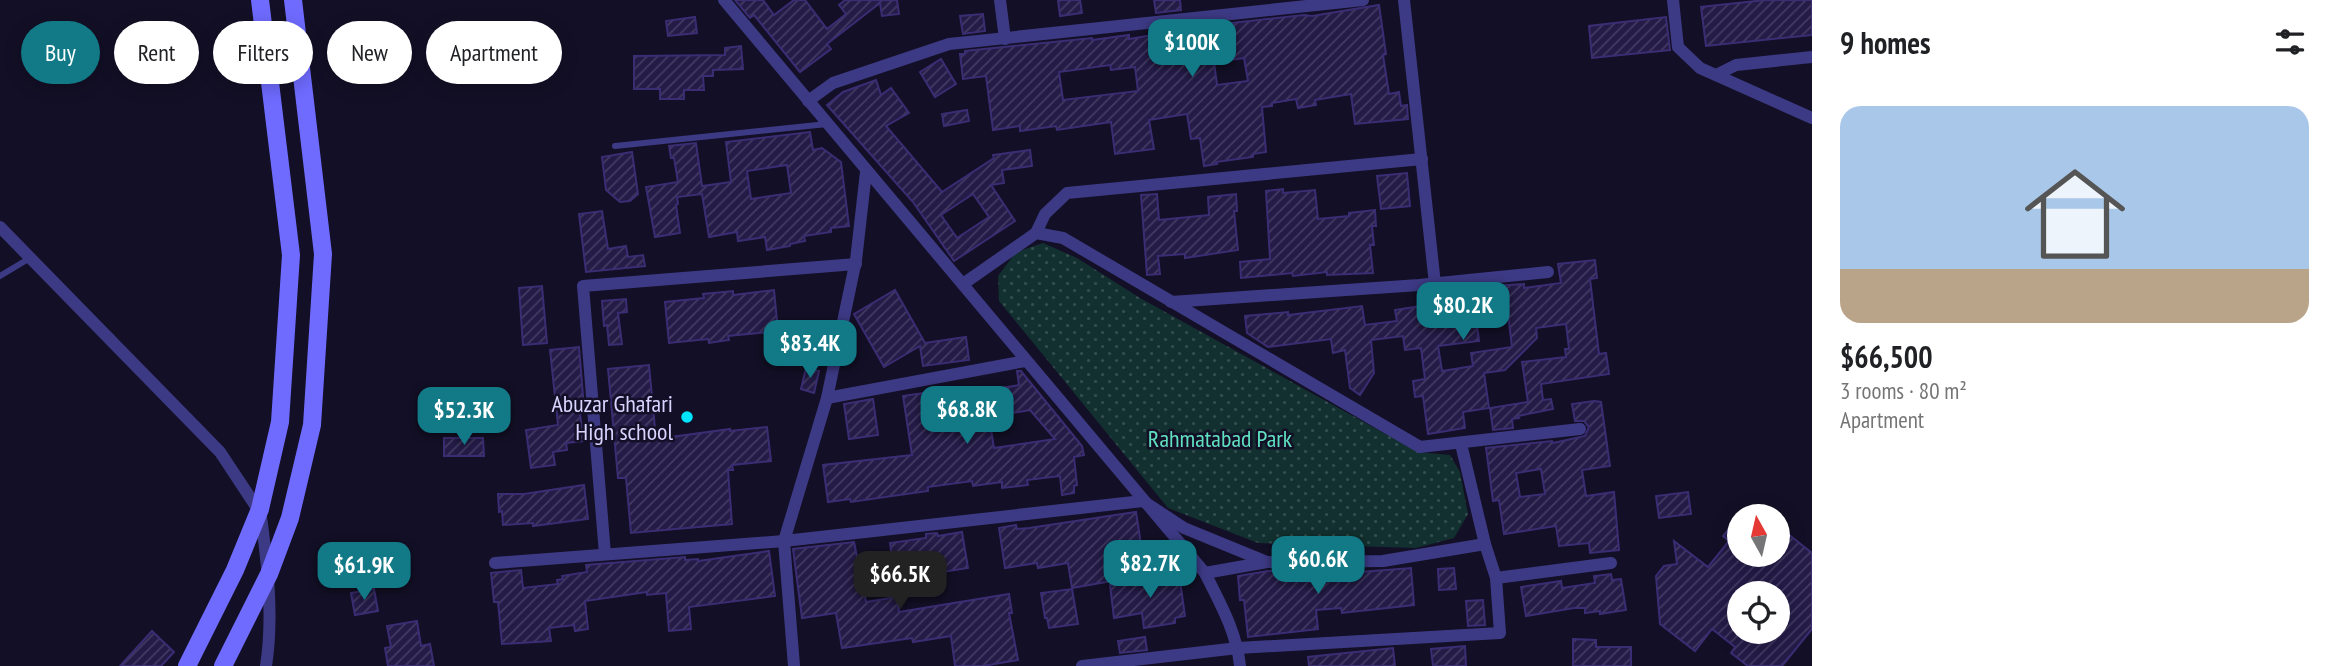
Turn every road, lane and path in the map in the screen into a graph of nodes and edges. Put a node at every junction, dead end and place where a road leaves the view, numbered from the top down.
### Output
1 (260, 0) edge
2 (293, 0) edge
3 (724, 0) edge
4 (1000, 0) edge
5 (1363, 0) edge
6 (1404, 0) edge
7 (1673, 0) edge
8 (1005, 39) junction
9 (1812, 57) edge
10 (1716, 75) junction
11 (808, 101) junction
12 (1812, 118) edge
13 (827, 124) junction
14 (615, 146) dead end
15 (1422, 159) junction
16 (866, 172) junction
17 (0, 226) edge
18 (1036, 233) junction
19 (30, 258) junction
20 (856, 264) junction
21 (1548, 272) dead end
22 (0, 276) edge
23 (962, 284) junction
24 (1435, 284) junction
25 (1171, 302) junction
26 (1025, 361) junction
27 (827, 398) junction
28 (1580, 429) dead end
29 (1461, 443) junction
30 (1143, 501) junction
31 (260, 509) junction
32 (784, 541) junction
33 (1486, 544) junction
34 (604, 554) junction
35 (1267, 562) junction
36 (495, 563) dead end
37 (1611, 563) dead end
38 (269, 573) junction
39 (1205, 573) junction
40 (1496, 578) junction
41 (1238, 648) junction
42 (187, 666) edge
43 (223, 666) edge
44 (266, 666) edge
45 (794, 666) edge
46 (1082, 666) edge
47 (1240, 666) edge

1 - 31 main road
2 - 38 main road
3 - 11 street
4 - 8 street
5 - 8 street
6 - 15 street
7 - 10 street
8 - 11 street
9 - 10 street
10 - 12 street
11 - 13 street
13 - 14 lane
13 - 16 street
15 - 18 street
15 - 24 street
16 - 20 street
16 - 23 street
17 - 19 street
18 - 23 street
18 - 25 street
19 - 22 lane
19 - 31 street
20 - 27 street
20 - 34 street
21 - 24 street
23 - 26 street
24 - 25 street
25 - 29 street
26 - 27 street
26 - 30 street
27 - 32 street
28 - 29 street
29 - 33 street
30 - 32 street
30 - 35 street
30 - 39 street
31 - 38 street
31 - 42 main road
32 - 34 street
32 - 45 street
33 - 35 street
33 - 40 street
34 - 36 street
35 - 39 street
37 - 40 street
38 - 43 main road
38 - 44 street
39 - 41 street
40 - 41 street
41 - 46 street
41 - 47 street

